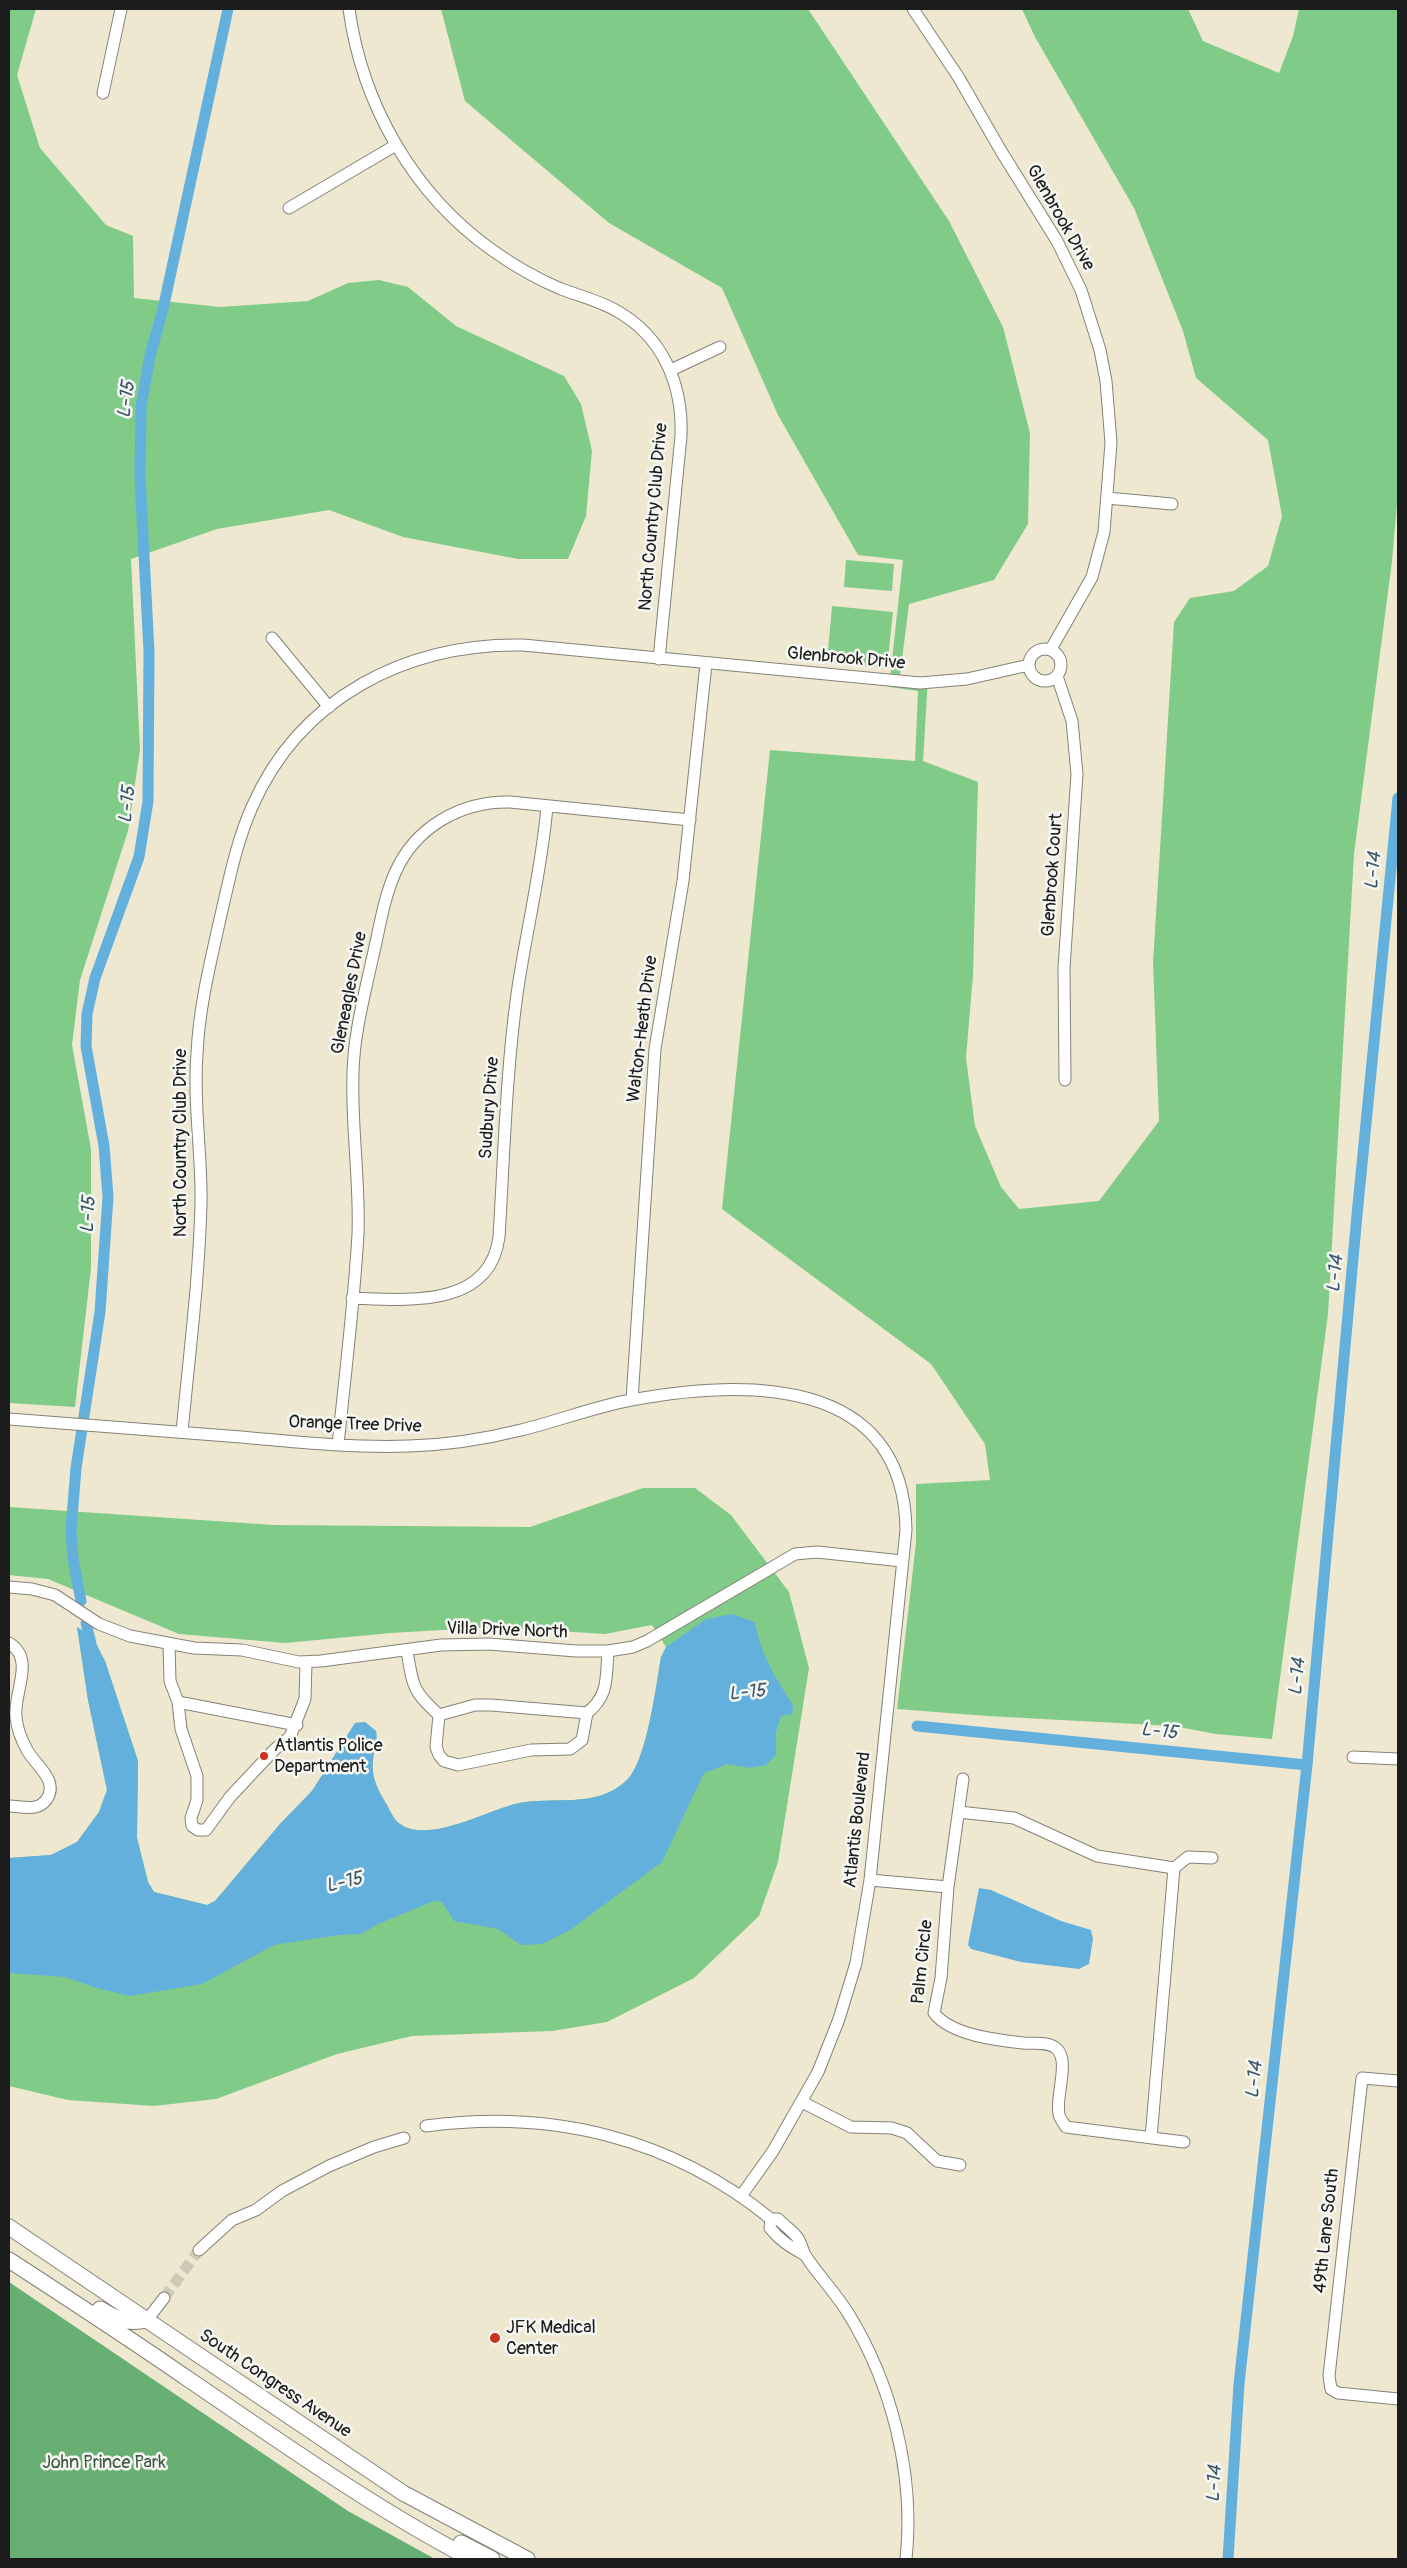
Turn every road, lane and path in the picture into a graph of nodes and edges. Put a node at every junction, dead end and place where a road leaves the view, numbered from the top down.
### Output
1 (121, 9) edge
2 (349, 9) edge
3 (913, 9) edge
4 (103, 93) dead end
5 (396, 144) junction
6 (289, 208) dead end
7 (720, 347) dead end
8 (670, 370) junction
9 (1107, 498) junction
10 (1172, 504) dead end
11 (272, 638) dead end
12 (1050, 649) junction
13 (658, 659) junction
14 (706, 664) junction
15 (1029, 665) junction
16 (1057, 676) junction
17 (329, 707) junction
18 (547, 806) junction
19 (690, 820) junction
20 (1065, 1080) dead end
21 (352, 1298) junction
22 (632, 1400) junction
23 (9, 1418) edge
24 (867, 1429) joint
25 (182, 1432) junction
26 (338, 1445) junction
27 (902, 1561) junction
28 (9, 1587) edge
29 (9, 1643) edge
30 (169, 1644) junction
31 (408, 1651) junction
32 (608, 1651) junction
33 (306, 1662) junction
34 (178, 1702) junction
35 (587, 1713) junction
36 (439, 1715) junction
37 (297, 1725) junction
38 (1352, 1757) dead end
39 (1398, 1759) edge
40 (963, 1779) dead end
41 (9, 1806) edge
42 (959, 1812) junction
43 (1212, 1858) dead end
44 (1174, 1868) junction
45 (870, 1880) junction
46 (948, 1887) junction
47 (1398, 2080) edge
48 (802, 2102) junction
49 (426, 2126) dead end
50 (404, 2138) dead end
51 (1151, 2138) junction
52 (1184, 2142) dead end
53 (960, 2165) dead end
54 (741, 2196) junction
55 (9, 2228) edge
56 (199, 2250) tunnel mouth
57 (9, 2255) edge
58 (9, 2260) edge
59 (164, 2298) tunnel mouth
60 (147, 2320) junction
61 (1398, 2399) edge
62 (384, 2511) junction
63 (471, 2559) edge
64 (492, 2559) edge
65 (527, 2559) edge
66 (906, 2559) edge

1 - 4 street
2 - 5 street, North Country Club Drive
3 - 9 street, Glenbrook Drive
5 - 6 street
5 - 8 street, North Country Club Drive
7 - 8 street
8 - 13 street, North Country Club Drive
9 - 10 street
9 - 12 street, Glenbrook Drive
11 - 17 street
12 - 15 street
12 - 16 street
13 - 14 street, Glenbrook Drive
13 - 17 street, North Country Club Drive
14 - 15 street, Glenbrook Drive
14 - 19 street, Walton-Heath Drive
15 - 16 street
16 - 20 street, Glenbrook Court
17 - 25 street, North Country Club Drive
18 - 19 street, Gleneagles Drive
18 - 21 street, Gleneagles Drive
18 - 21 street, Sudbury Drive
19 - 22 street, Walton-Heath Drive
21 - 26 street, Gleneagles Drive
22 - 24 street, Orange Tree Drive
22 - 26 street, Orange Tree Drive
23 - 25 street, Orange Tree Drive
24 - 27 street, Atlantis Boulevard
25 - 26 street, Orange Tree Drive
27 - 32 street, Villa Drive North
27 - 45 street, Atlantis Boulevard
28 - 30 street, Villa Drive North
29 - 41 street
30 - 33 street, Villa Drive North
30 - 34 street
31 - 32 street, Villa Drive North
31 - 33 street, Villa Drive North
31 - 36 street
32 - 35 street
33 - 37 street
34 - 37 street
34 - 37 street
35 - 36 street
35 - 36 street
38 - 39 street
40 - 42 street, Palm Circle
42 - 44 street
42 - 46 street, Palm Circle
43 - 44 street
44 - 51 street
45 - 46 street
45 - 48 street, Atlantis Boulevard
46 - 51 street, Palm Circle
47 - 61 street, 49th Lane South
48 - 53 street
48 - 54 street, Atlantis Boulevard
49 - 54 street
50 - 56 street
51 - 52 street, Palm Circle
54 - 66 street
55 - 60 main road, South Congress Avenue
57 - 60 main road
58 - 62 main road
59 - 60 street
60 - 65 main road, South Congress Avenue
62 - 63 main road
62 - 64 main road

